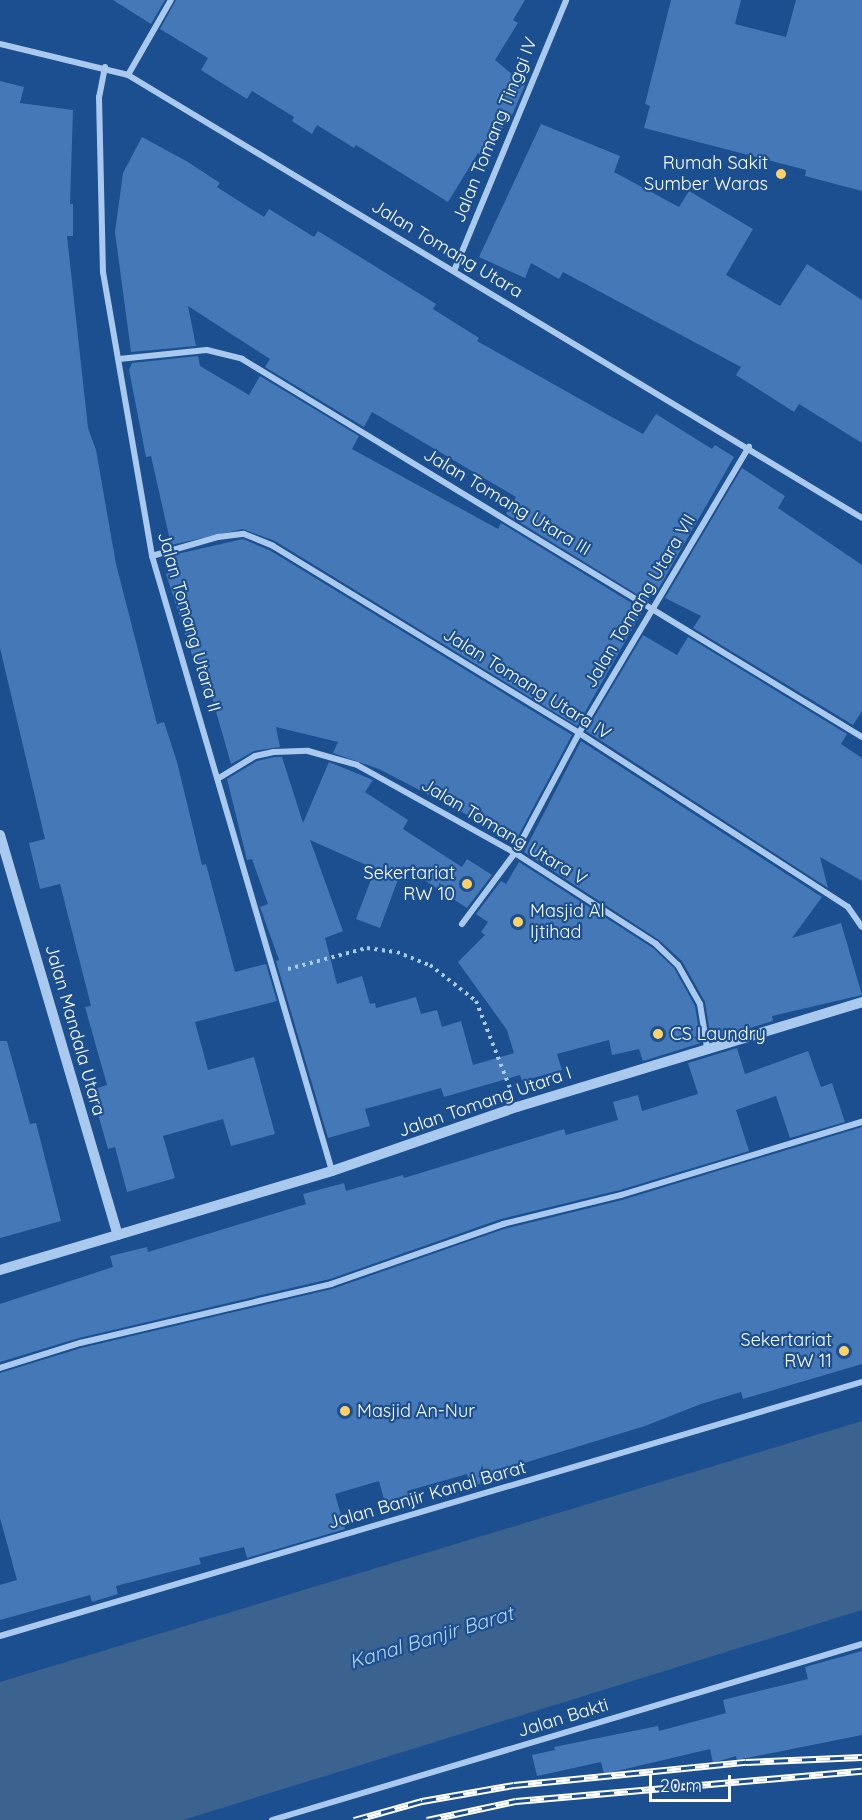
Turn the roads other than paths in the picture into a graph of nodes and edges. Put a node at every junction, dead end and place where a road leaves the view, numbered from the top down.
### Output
1 (171, 0) edge
2 (566, 0) edge
3 (0, 44) edge
4 (105, 67) junction
5 (128, 75) junction
6 (454, 271) junction
7 (119, 359) junction
8 (749, 447) junction
9 (862, 518) edge
10 (152, 556) junction
11 (654, 608) junction
12 (579, 734) junction
13 (862, 737) edge
14 (219, 778) junction
15 (0, 835) edge
16 (515, 853) junction
17 (462, 924) dead end
18 (862, 927) edge
19 (862, 1002) edge
20 (706, 1047) junction
21 (862, 1122) edge
22 (332, 1172) junction
23 (118, 1235) junction
24 (0, 1270) edge
25 (0, 1368) edge
26 (862, 1382) edge
27 (0, 1636) edge
28 (862, 1644) edge
29 (272, 1820) edge

1 - 5 street
2 - 6 street, Jalan Tomang Tinggi IV
3 - 4 street, Jalan Tomang Utara
4 - 5 street, Jalan Tomang Utara
4 - 7 street, Jalan Tomang Utara II
5 - 6 street, Jalan Tomang Utara
6 - 8 street, Jalan Tomang Utara
7 - 10 street, Jalan Tomang Utara II
7 - 11 street, Jalan Tomang Utara III
8 - 9 street, Jalan Tomang Utara
8 - 11 street, Jalan Tomang Utara VII
10 - 12 street, Jalan Tomang Utara IV
10 - 14 street, Jalan Tomang Utara II
11 - 12 street, Jalan Tomang Utara VII
11 - 13 street, Jalan Tomang Utara III
12 - 16 street, Jalan Tomang Utara VII
12 - 18 street, Jalan Tomang Utara IV
14 - 16 street, Jalan Tomang Utara V
14 - 22 street, Jalan Tomang Utara II
15 - 23 street, Jalan Mandala Utara
16 - 17 street, Jalan Tomang Utara VII
16 - 20 street, Jalan Tomang Utara V
19 - 20 street, Jalan Tomang Utara I
20 - 22 street, Jalan Tomang Utara I
21 - 25 street
22 - 23 street, Jalan Tomang Utara I
23 - 24 street, Jalan Tomang Utara I
26 - 27 street, Jalan Banjir Kanal Barat
28 - 29 street, Jalan Bakti

